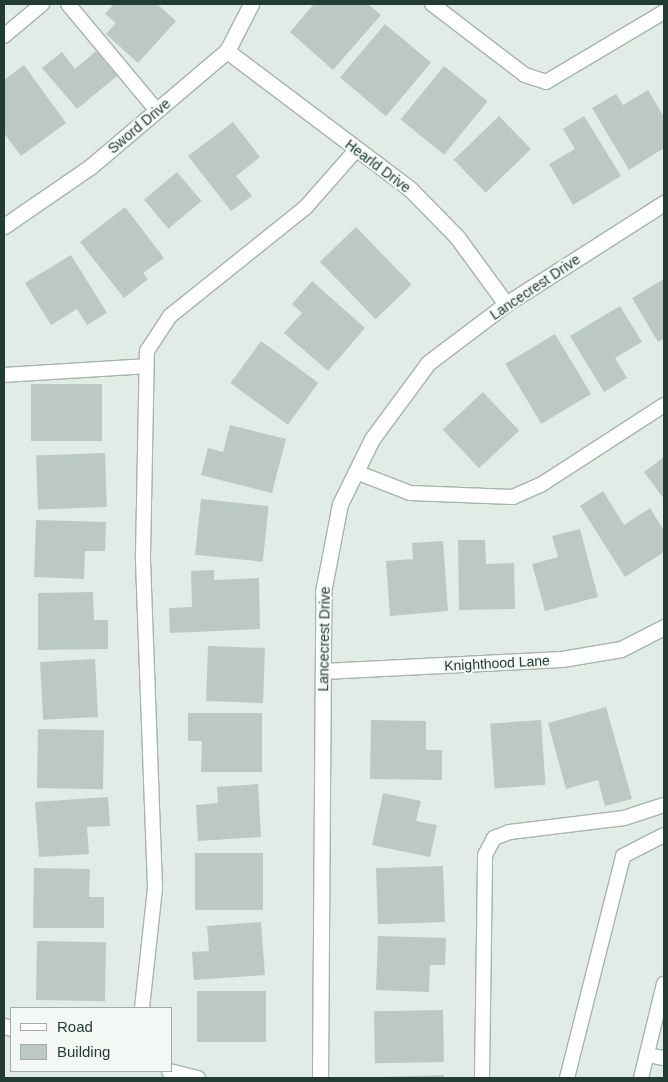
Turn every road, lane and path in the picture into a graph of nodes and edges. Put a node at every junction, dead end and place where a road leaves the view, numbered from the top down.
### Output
1 (42, 4) edge
2 (68, 4) edge
3 (251, 4) edge
4 (432, 4) edge
5 (664, 12) edge
6 (4, 36) edge
7 (227, 51) junction
8 (157, 111) junction
9 (357, 149) junction
10 (664, 203) edge
11 (4, 226) edge
12 (506, 304) junction
13 (146, 366) junction
14 (4, 375) edge
15 (664, 405) edge
16 (356, 472) junction
17 (664, 627) edge
18 (323, 671) junction
19 (664, 805) edge
20 (664, 836) edge
21 (664, 984) edge
22 (142, 1007) edge
23 (648, 1055) junction
24 (664, 1058) edge
25 (172, 1072) edge
26 (197, 1078) edge
27 (320, 1078) edge
28 (482, 1078) edge
29 (567, 1078) edge
30 (641, 1078) edge

1 - 6 lane
2 - 8 lane
3 - 7 street, Sword Drive
4 - 5 lane
7 - 8 street, Sword Drive
7 - 9 street, Hearld Drive
8 - 11 street, Sword Drive
9 - 12 street, Hearld Drive
9 - 13 lane
10 - 12 street, Lancecrest Drive
12 - 16 street, Lancecrest Drive
13 - 14 lane
13 - 22 lane
15 - 16 lane
16 - 18 street, Lancecrest Drive
17 - 18 street, Knighthood Lane
18 - 27 street, Lancecrest Drive
19 - 28 lane
20 - 29 lane
21 - 23 lane
23 - 24 lane
23 - 30 lane
25 - 26 street

